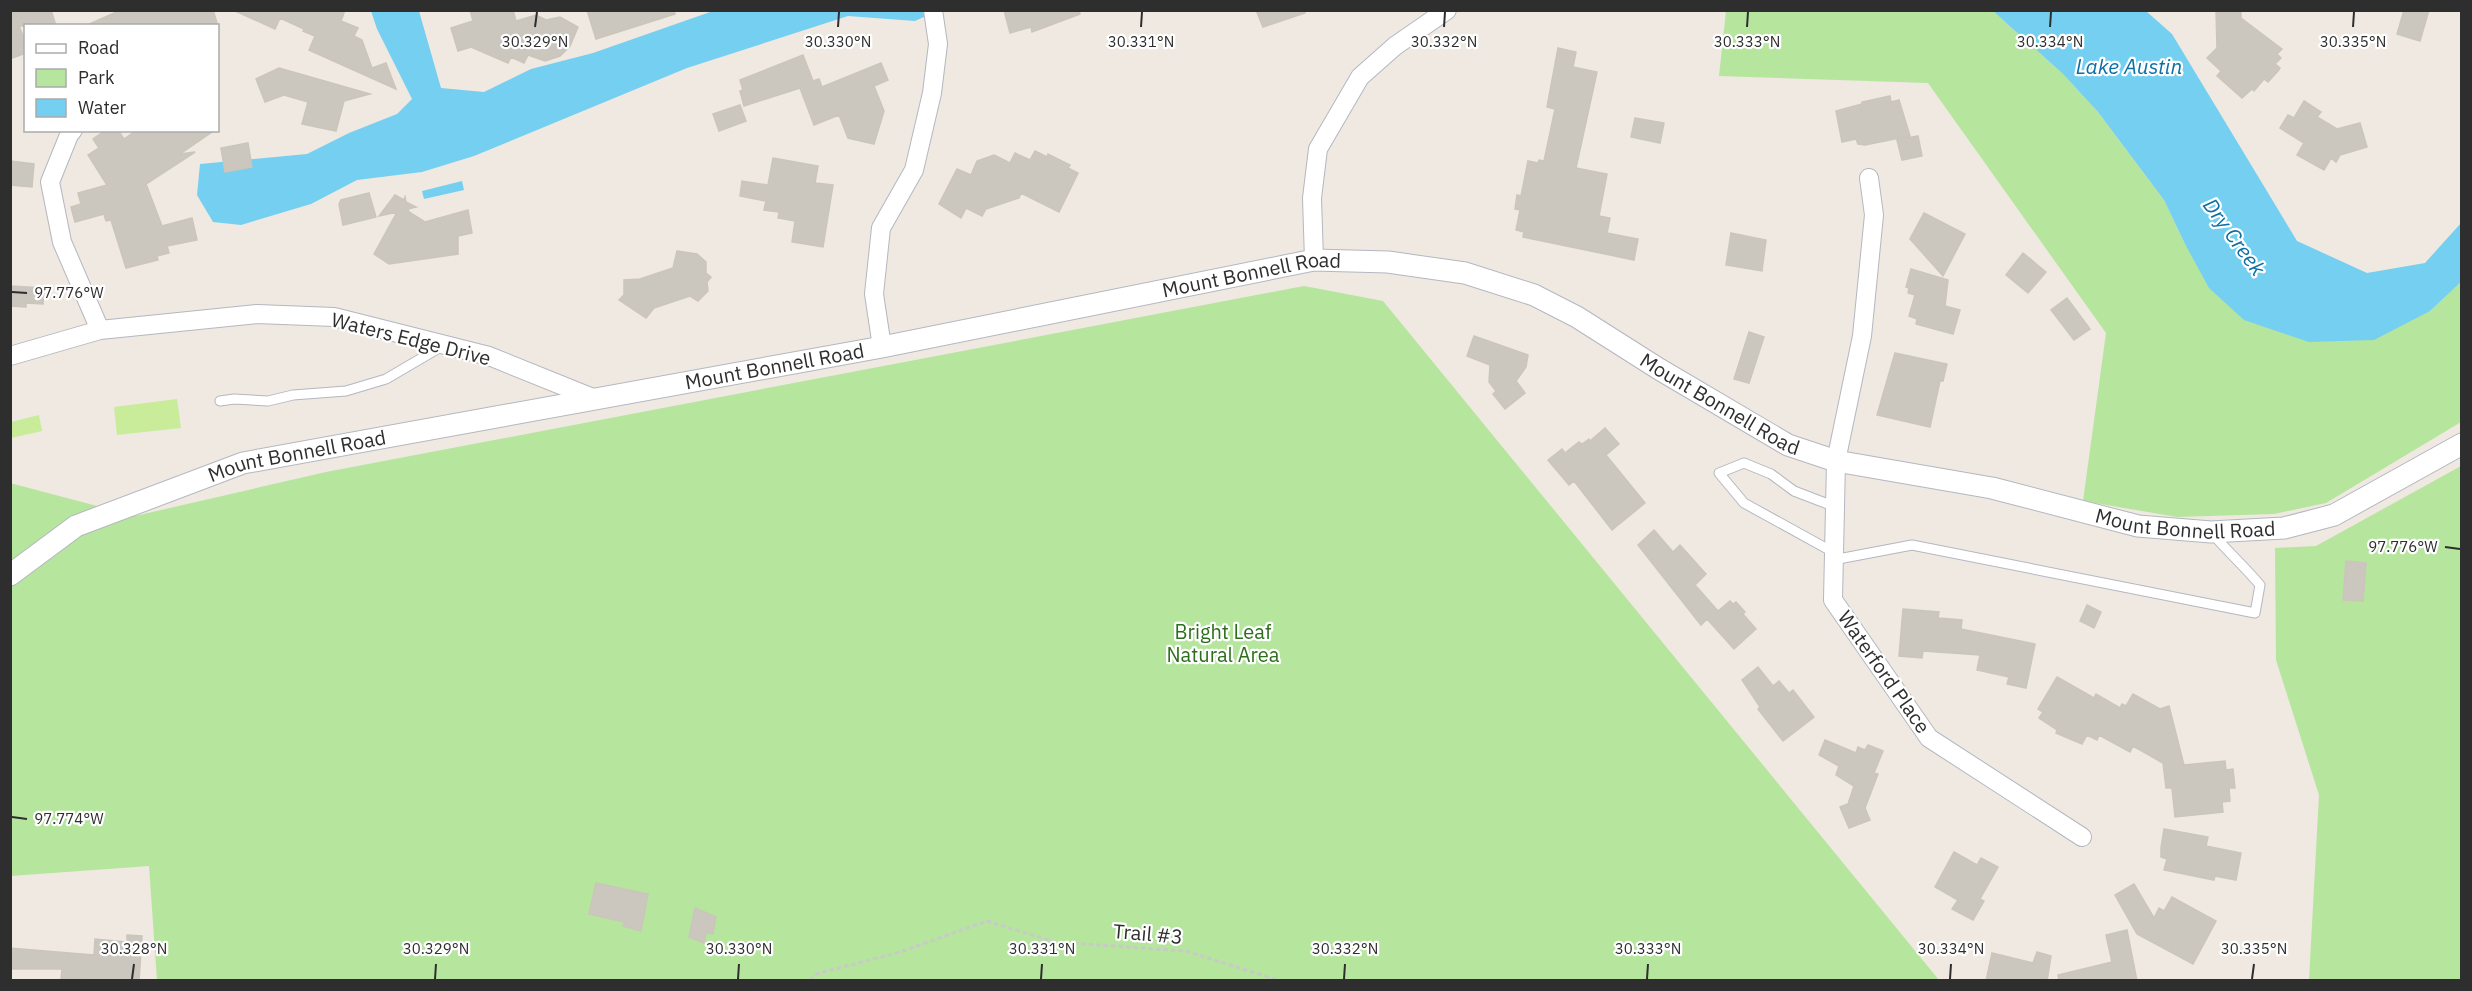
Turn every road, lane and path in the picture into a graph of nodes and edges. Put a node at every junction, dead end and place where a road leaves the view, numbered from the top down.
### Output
1 (1447, 10) edge
2 (935, 15) edge
3 (71, 132) edge
4 (1869, 178) dead end
5 (1314, 260) junction
6 (100, 330) junction
7 (446, 344) junction
8 (882, 347) junction
9 (10, 356) edge
10 (593, 398) junction
11 (220, 401) dead end
12 (2462, 444) edge
13 (1836, 461) junction
14 (1833, 506) junction
15 (2211, 532) junction
16 (1833, 556) junction
17 (10, 575) edge
18 (2082, 837) dead end
19 (810, 981) edge
20 (1278, 981) edge

1 - 5 street
2 - 8 street
3 - 6 street
4 - 13 street, Waterford Place
5 - 8 street, Mount Bonnell Road
5 - 13 street, Mount Bonnell Road
6 - 7 street, Waters Edge Drive
6 - 9 street, Waters Edge Drive
7 - 10 street, Waters Edge Drive
7 - 11 lane
8 - 10 street, Mount Bonnell Road
10 - 17 street, Mount Bonnell Road
12 - 15 street, Mount Bonnell Road
13 - 14 street, Waterford Place
13 - 15 street, Mount Bonnell Road
14 - 16 street, Waterford Place
14 - 16 lane
15 - 16 lane
16 - 18 street, Waterford Place
19 - 20 path, Trail #3

